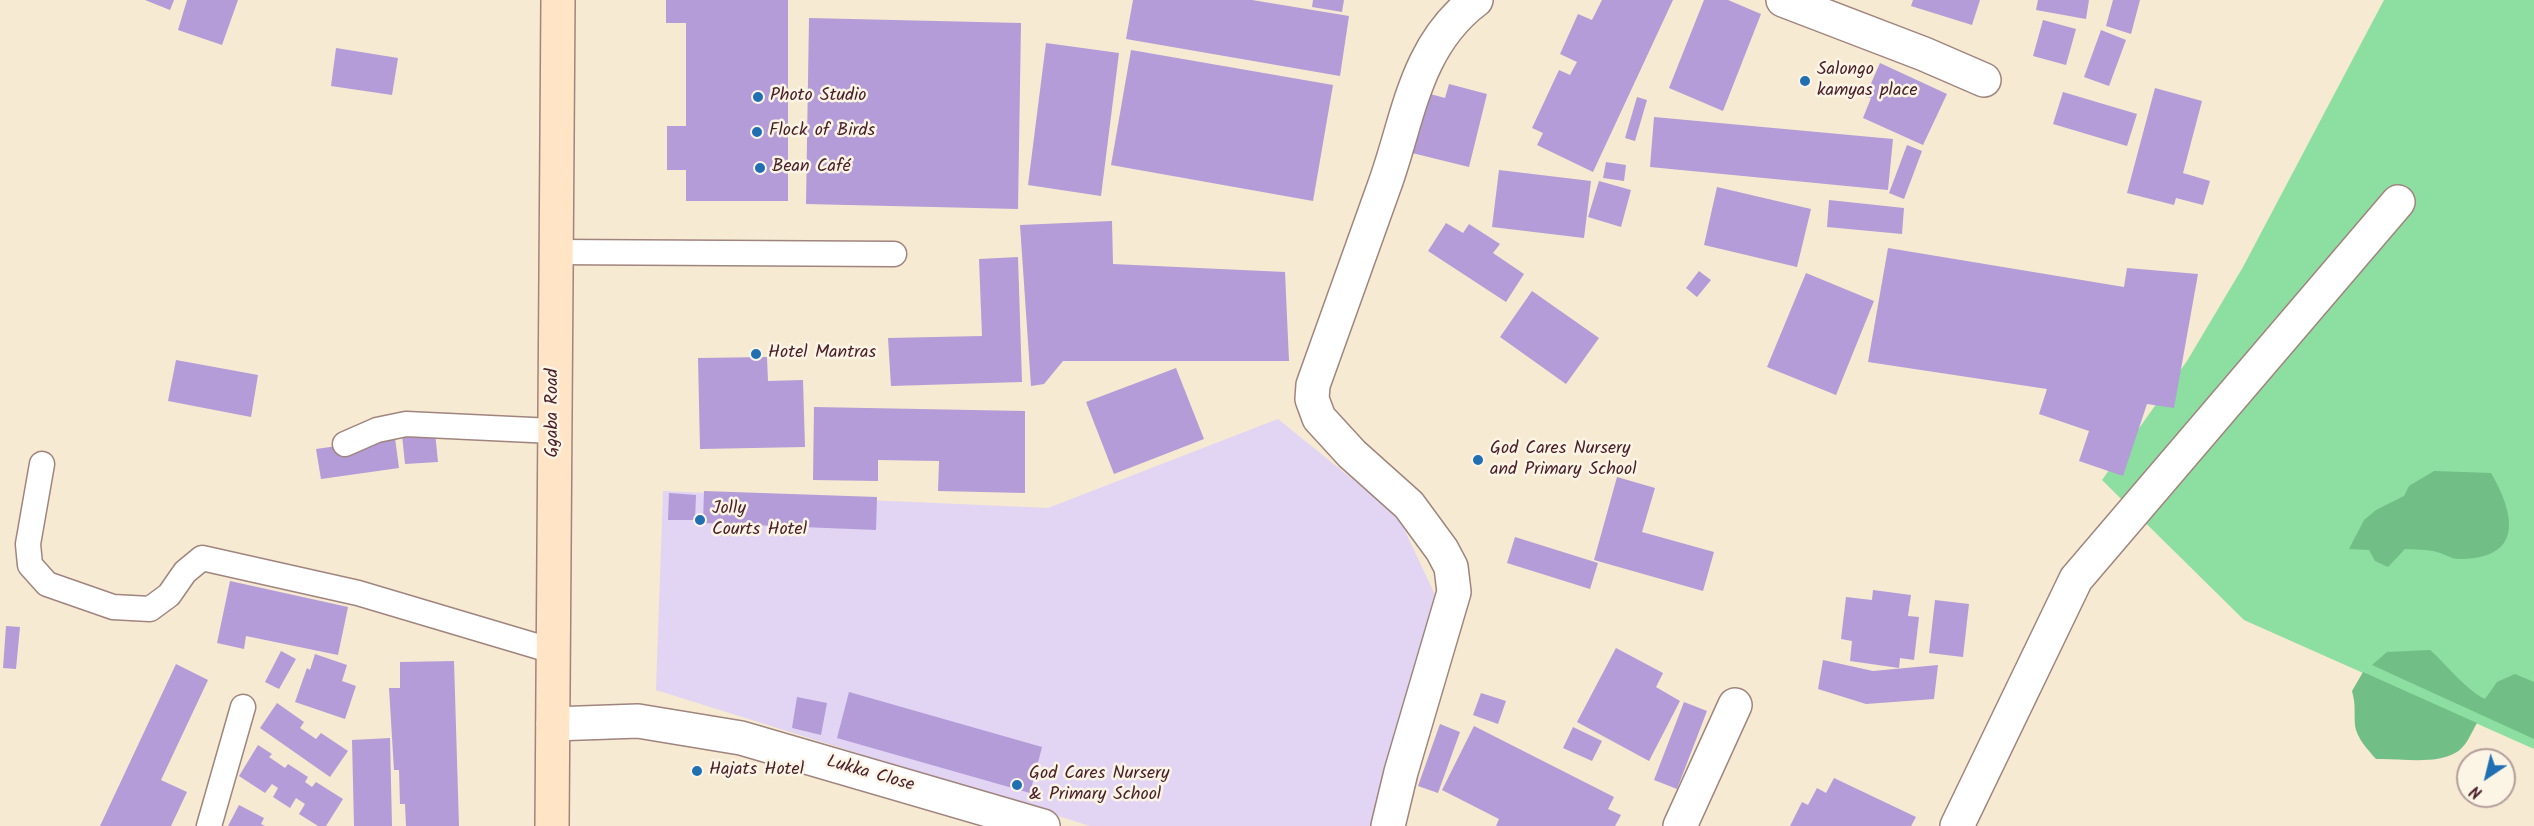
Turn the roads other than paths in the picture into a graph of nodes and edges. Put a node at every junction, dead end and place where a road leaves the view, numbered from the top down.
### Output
1 (558, 0) edge
2 (1476, 0) edge
3 (1783, 0) edge
4 (1984, 80) dead end
5 (2398, 202) dead end
6 (555, 252) junction
7 (894, 254) dead end
8 (553, 431) junction
9 (345, 444) dead end
10 (42, 464) dead end
11 (553, 651) junction
12 (1735, 705) dead end
13 (243, 707) dead end
14 (553, 724) junction
15 (1030, 824) edge
16 (209, 826) edge
17 (552, 826) edge
18 (1388, 826) edge
19 (1680, 826) edge
20 (1957, 826) edge

1 - 6 main road, Ggaba Road
2 - 18 street
3 - 4 street
5 - 20 street
6 - 7 lane
6 - 8 main road, Ggaba Road
8 - 9 lane
8 - 11 main road, Ggaba Road
10 - 11 lane
11 - 14 main road, Ggaba Road
12 - 19 street
13 - 16 lane
14 - 15 street, Lukka Close
14 - 17 main road, Ggaba Road

